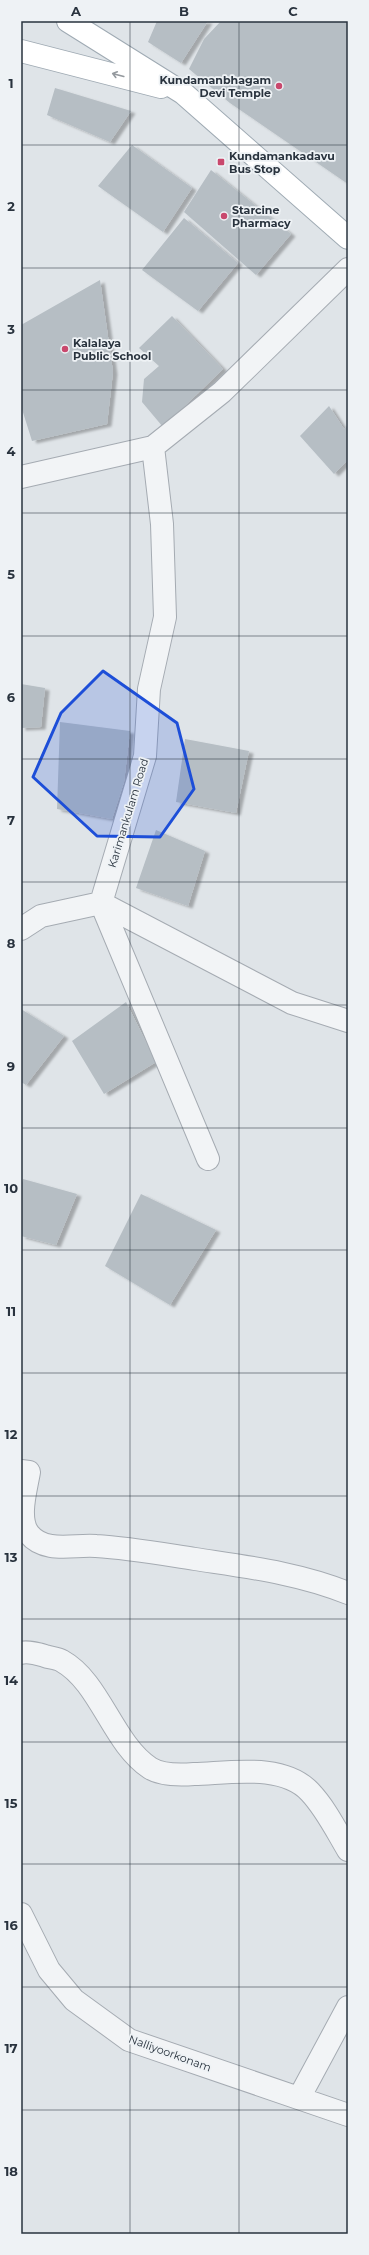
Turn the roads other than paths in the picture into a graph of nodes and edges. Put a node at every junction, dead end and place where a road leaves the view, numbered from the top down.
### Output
1 (68, 21) edge
2 (25, 51) edge
3 (183, 93) junction
4 (348, 238) edge
5 (348, 269) edge
6 (153, 447) junction
7 (21, 477) edge
8 (100, 903) junction
9 (21, 929) edge
10 (348, 1022) edge
11 (208, 1159) dead end
12 (21, 1471) edge
13 (348, 1593) edge
14 (21, 1653) edge
15 (348, 1850) edge
16 (21, 1914) edge
17 (348, 2007) edge
18 (300, 2098) junction
19 (348, 2115) edge

1 - 3 main road
3 -> 2 main road
3 - 4 main road
5 - 6 street
6 - 7 street
6 - 8 street, Karimankulam Road
8 - 9 street
8 - 10 street
8 - 11 street
12 - 13 street
14 - 15 street
16 - 18 street, Nalliyoorkonam
17 - 18 street
18 - 19 street, Nalliyoorkonam

